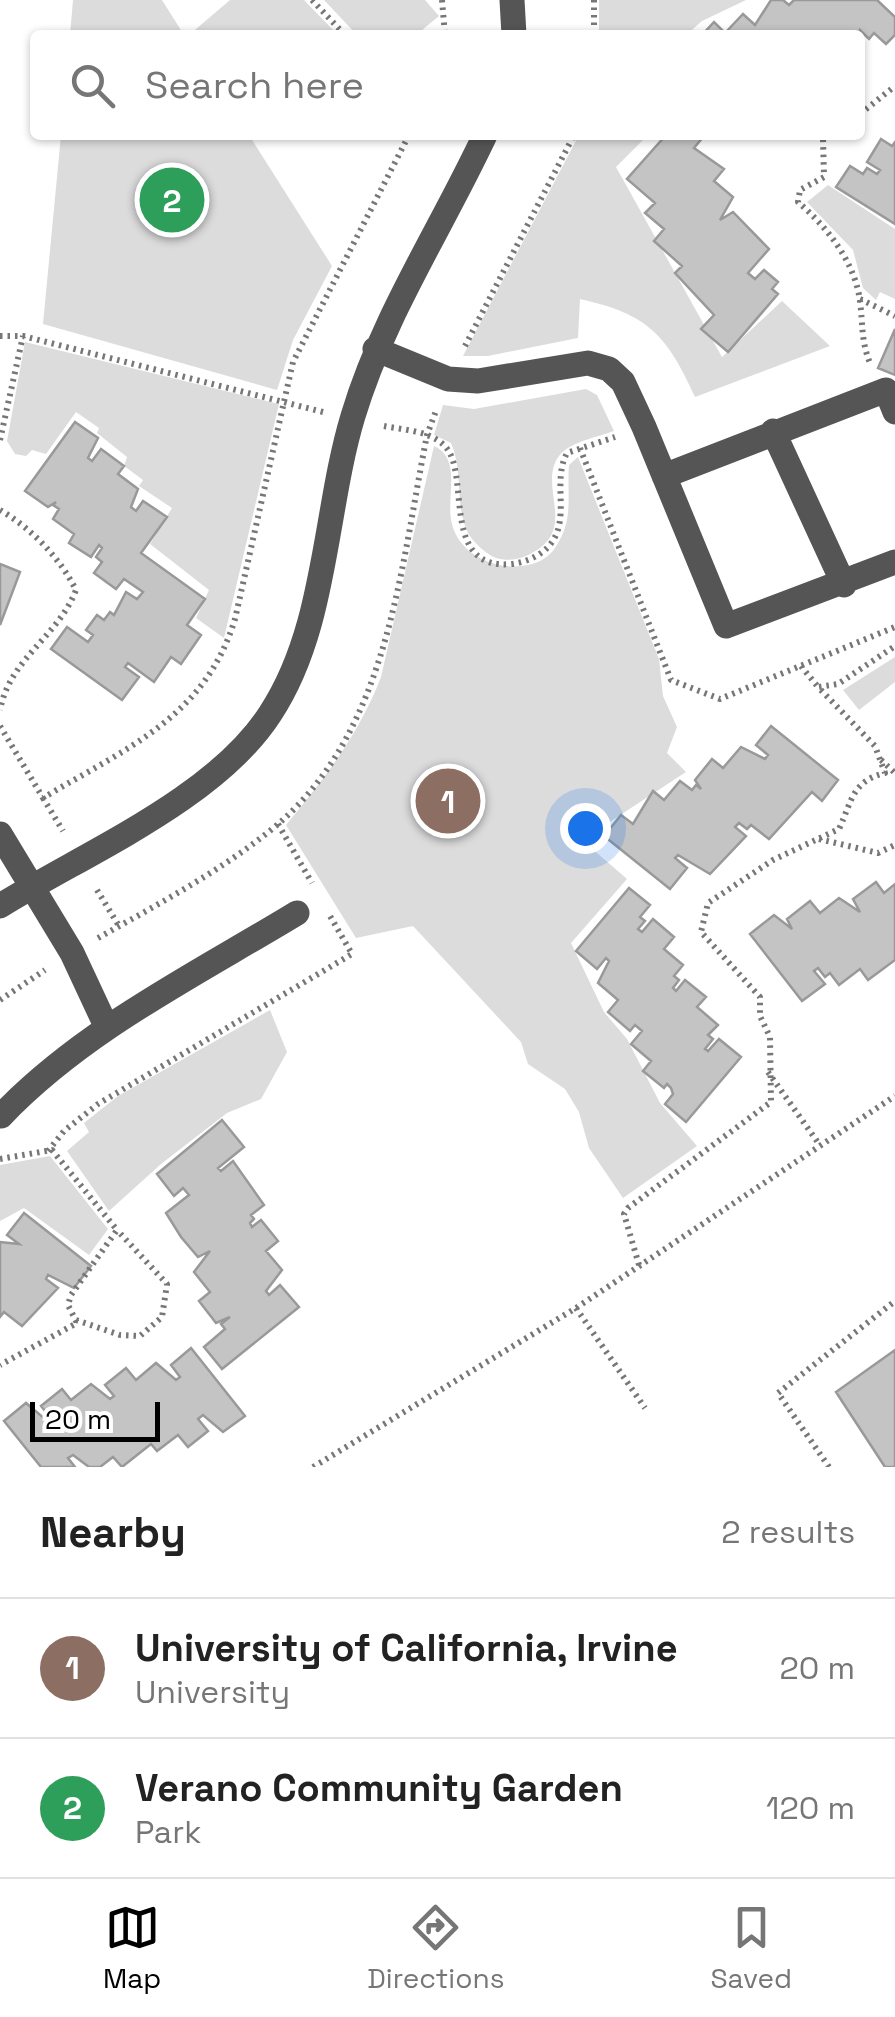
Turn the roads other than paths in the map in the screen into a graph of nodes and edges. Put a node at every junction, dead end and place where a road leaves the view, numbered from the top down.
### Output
1 (512, 0) edge
2 (514, 30) edge
3 (483, 140) edge
4 (375, 349) junction
5 (890, 401) edge
6 (773, 431) junction
7 (664, 476) junction
8 (895, 562) edge
9 (844, 585) junction
10 (0, 834) edge
11 (32, 886) junction
12 (0, 906) edge
13 (297, 914) dead end
14 (107, 1028) junction
15 (1, 1116) edge

1 - 2 lane
3 - 4 lane
4 - 7 lane
4 - 11 lane
5 - 6 lane
6 - 7 lane
6 - 9 lane
7 - 9 lane
8 - 9 lane
10 - 11 lane
11 - 12 lane
11 - 14 lane
13 - 14 lane
14 - 15 lane

